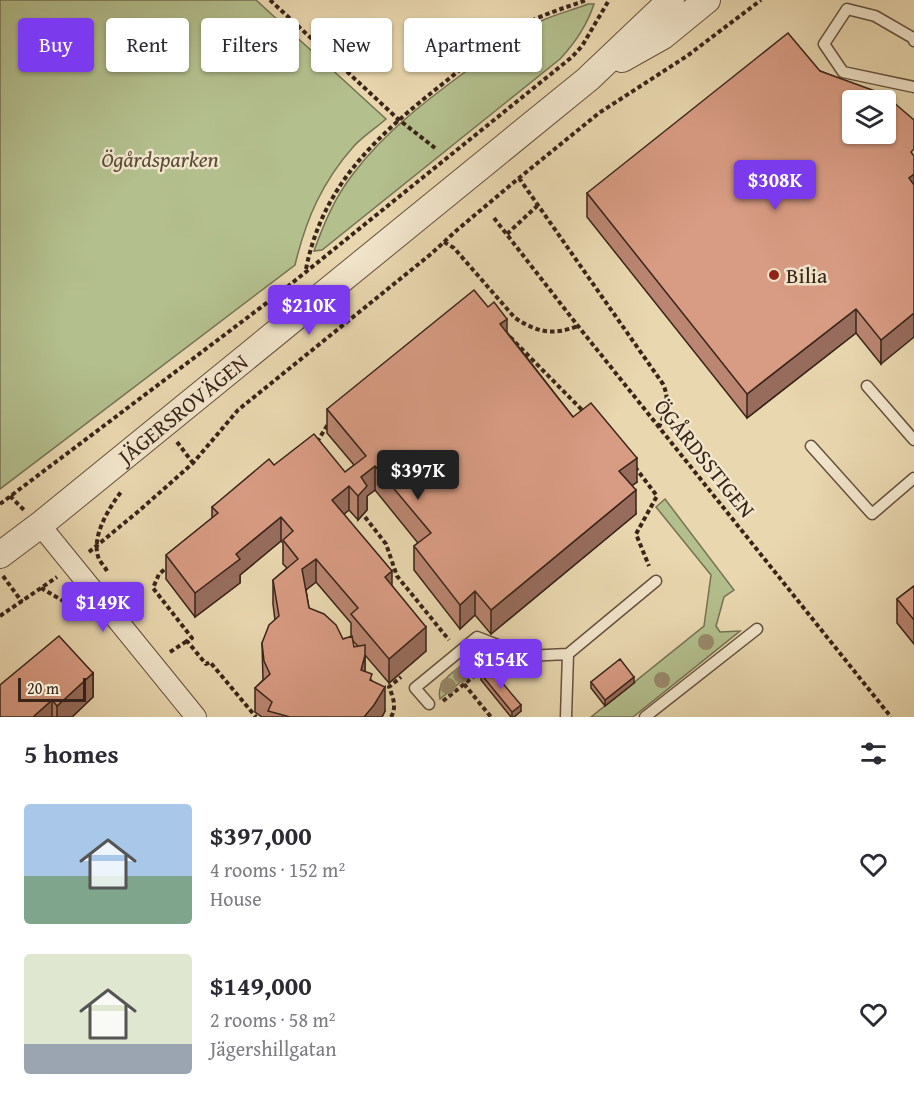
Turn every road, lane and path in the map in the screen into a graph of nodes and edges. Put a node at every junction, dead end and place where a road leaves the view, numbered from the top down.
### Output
1 (270, 0) edge
2 (587, 0) edge
3 (609, 0) edge
4 (671, 0) edge
5 (706, 0) edge
6 (761, 0) edge
7 (914, 42) edge
8 (588, 79) junction
9 (914, 87) edge
10 (398, 119) junction
11 (435, 148) dead end
12 (519, 178) junction
13 (537, 206) junction
14 (494, 218) dead end
15 (507, 234) junction
16 (443, 242) junction
17 (306, 270) junction
18 (578, 326) junction
19 (508, 335) edge
20 (523, 350) junction
21 (518, 354) edge
22 (867, 386) dead end
23 (336, 416) edge
24 (589, 417) edge
25 (659, 427) junction
26 (914, 440) edge
27 (176, 442) dead end
28 (317, 443) edge
29 (811, 446) dead end
30 (193, 463) junction
31 (632, 464) edge
32 (914, 478) edge
33 (126, 486) dead end
34 (0, 504) edge
35 (365, 517) dead end
36 (40, 525) junction
37 (97, 544) junction
38 (0, 555) edge
39 (176, 561) edge
40 (73, 565) junction
41 (0, 573) edge
42 (110, 575) dead end
43 (656, 581) joint
44 (22, 602) junction
45 (0, 616) edge
46 (757, 629) dead end
47 (187, 641) junction
48 (451, 643) dead end
49 (568, 654) junction
50 (169, 655) dead end
51 (465, 662) dead end
52 (464, 684) junction
53 (442, 702) dead end
54 (429, 704) dead end
55 (196, 717) edge
56 (256, 717) edge
57 (491, 717) edge
58 (566, 717) edge
59 (645, 717) edge
60 (891, 717) edge

1 - 10 path
2 - 10 path
3 - 17 path
4 - 8 street, JÄGERSROVÄGEN
5 - 8 street, JÄGERSROVÄGEN
6 - 12 path
7 - 9 lane
8 - 36 street, JÄGERSROVÄGEN
10 - 11 path
10 - 17 path
12 - 13 path
12 - 16 path
13 - 15 path
13 - 25 path
14 - 15 path, ÖGÅRDSSTIGEN
15 - 18 path, ÖGÅRDSSTIGEN
16 - 18 path
16 - 30 path
17 - 34 path
18 - 25 path, ÖGÅRDSSTIGEN
19 - 20 path
20 - 21 path
20 - 24 path
22 - 26 lane
23 - 28 path
25 - 60 path, ÖGÅRDSSTIGEN
27 - 30 path
29 - 32 lane
30 - 37 path
31 - 43 path
33 - 37 path
35 - 48 path
36 - 38 street, JÄGERSROVÄGEN
36 - 40 street
37 - 40 path
37 - 42 path
39 - 47 path
40 - 44 path
40 - 55 street
41 - 44 path
43 - 49 lane
44 - 45 path
46 - 59 lane
47 - 50 path
47 - 56 path
49 - 54 lane
49 - 58 lane
51 - 52 path
52 - 53 path
52 - 57 path

